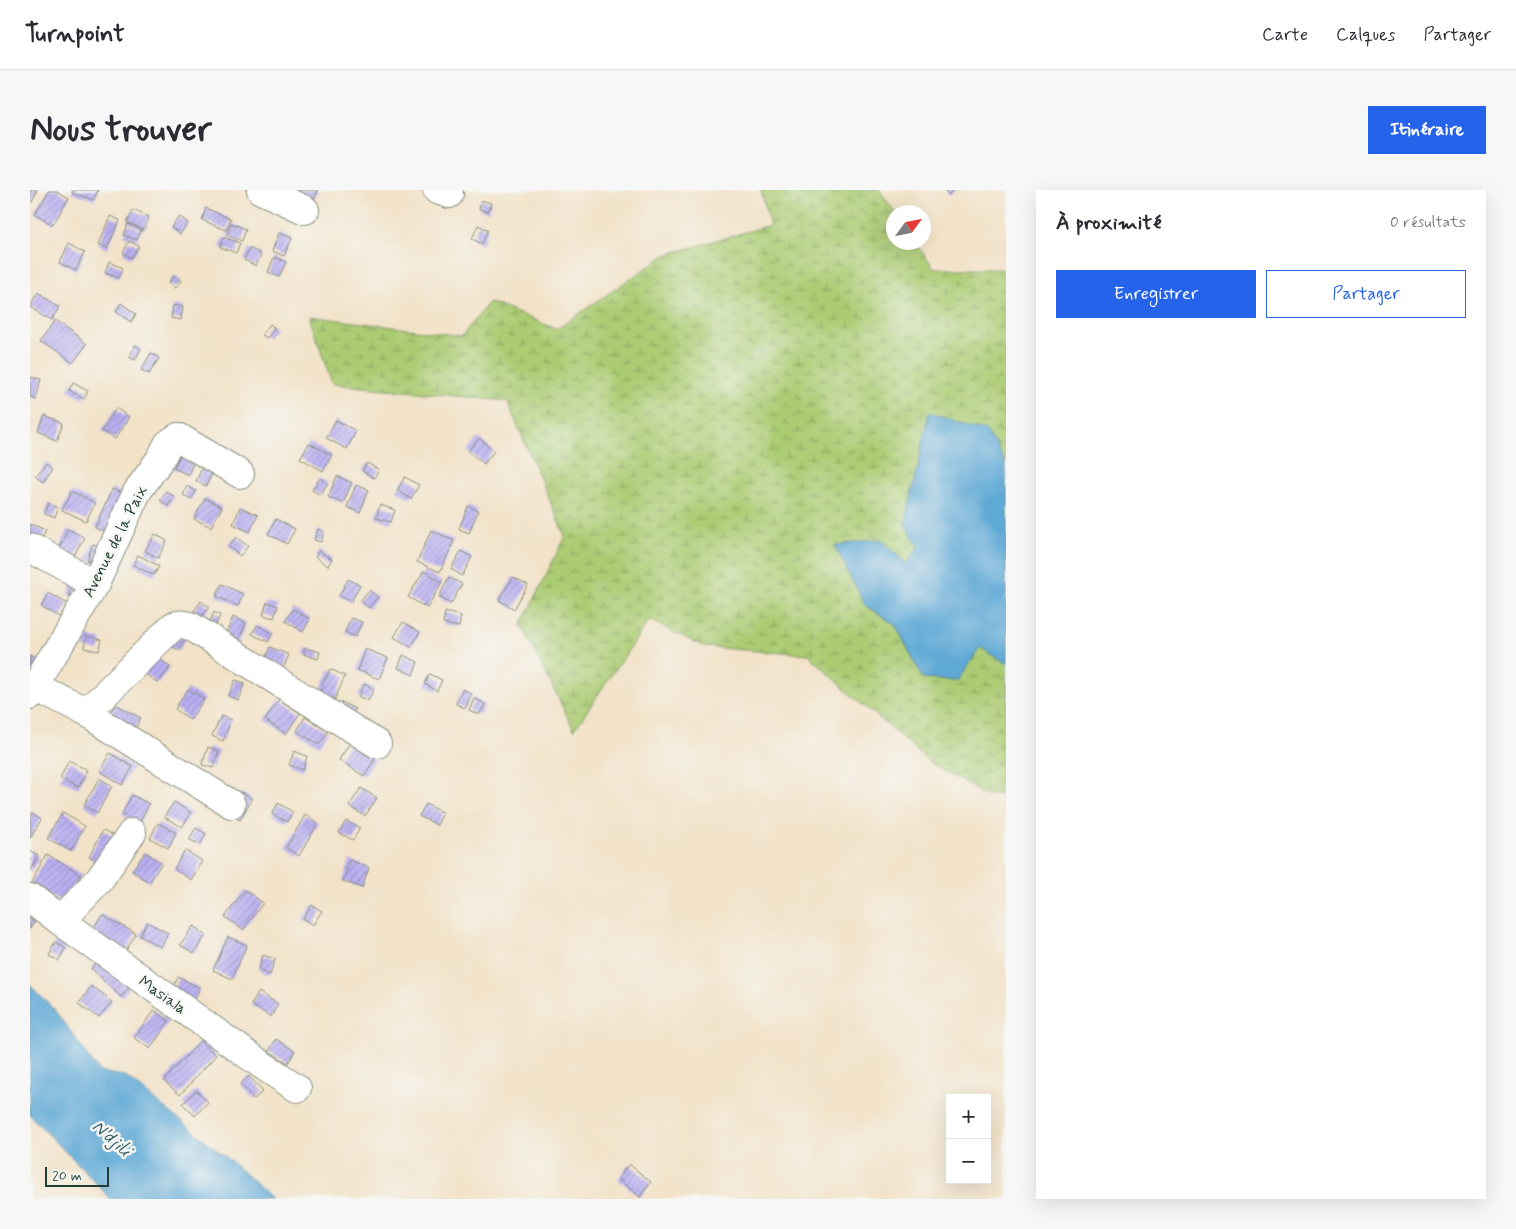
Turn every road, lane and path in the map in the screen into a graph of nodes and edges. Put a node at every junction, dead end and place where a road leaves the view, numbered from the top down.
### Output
1 (261, 190) edge
2 (304, 210) dead end
3 (240, 474) dead end
4 (30, 548) edge
5 (94, 584) junction
6 (32, 689) edge
7 (86, 713) junction
8 (377, 744) dead end
9 (230, 804) dead end
10 (132, 833) dead end
11 (30, 898) edge
12 (60, 921) junction
13 (297, 1088) dead end

1 - 2 street
3 - 5 street, Avenue de la Paix
4 - 5 street
5 - 6 street, Avenue de la Paix
6 - 7 street
7 - 8 street
7 - 9 street
10 - 12 street
11 - 12 street, Masiala
12 - 13 street, Masiala

